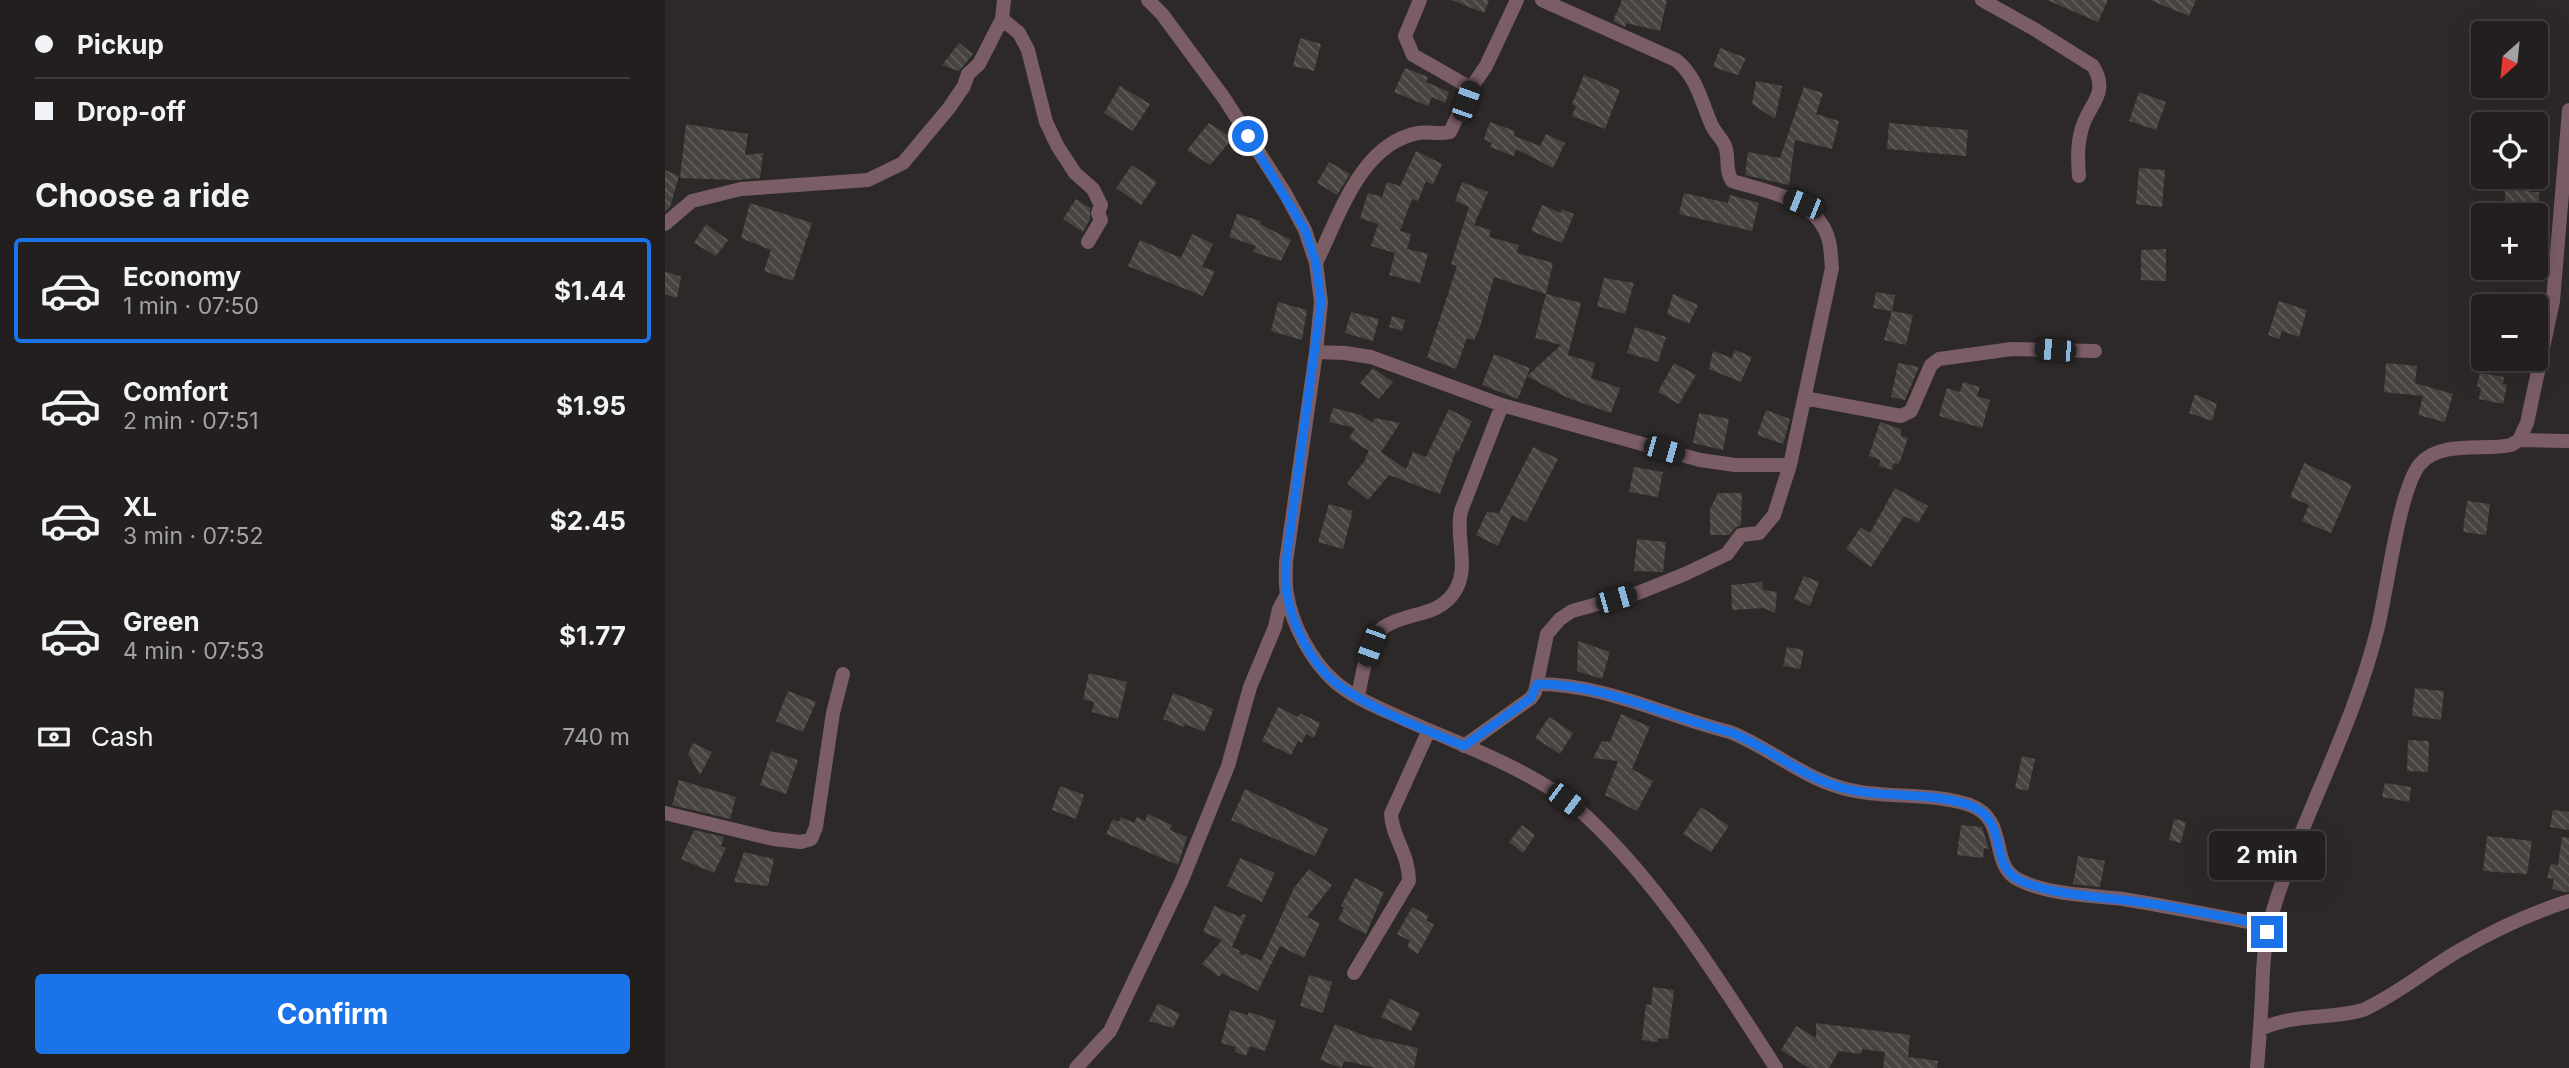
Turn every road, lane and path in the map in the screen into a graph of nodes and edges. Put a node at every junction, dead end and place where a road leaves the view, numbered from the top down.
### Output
1 (1004, 0) edge
2 (1148, 0) edge
3 (1420, 0) edge
4 (1517, 0) edge
5 (1542, 0) edge
6 (1982, 0) edge
7 (1002, 19) junction
8 (1471, 88) junction
9 (2569, 110) edge
10 (2079, 176) dead end
11 (2565, 213) edge
12 (665, 224) edge
13 (1088, 242) dead end
14 (1316, 263) junction
15 (2095, 351) dead end
16 (1316, 352) junction
17 (1804, 398) junction
18 (1502, 405) junction
19 (2519, 440) junction
20 (2569, 441) edge
21 (1790, 465) junction
22 (1287, 594) junction
23 (843, 674) dead end
24 (1537, 684) junction
25 (1358, 696) junction
26 (1429, 730) junction
27 (1464, 746) junction
28 (665, 813) edge
29 (2569, 901) edge
30 (2269, 926) junction
31 (1354, 973) dead end
32 (2260, 1029) junction
33 (1076, 1068) edge
34 (1776, 1068) edge
35 (2257, 1068) edge

1 - 7 street
2 - 14 street
3 - 8 street
4 - 8 street
5 - 17 street
6 - 10 street
7 - 12 street
7 - 13 street
8 - 14 street
9 - 11 street
11 - 19 street
14 - 16 street
15 - 17 street
16 - 18 street
16 - 22 street
17 - 21 street
18 - 21 street
18 - 25 street
19 - 20 street
19 - 30 street
21 - 24 street
22 - 25 street
22 - 33 street
23 - 28 street
24 - 27 street
24 - 30 street
25 - 26 street
26 - 27 street
26 - 31 street
27 - 34 street
29 - 32 street
30 - 32 street
32 - 35 street

